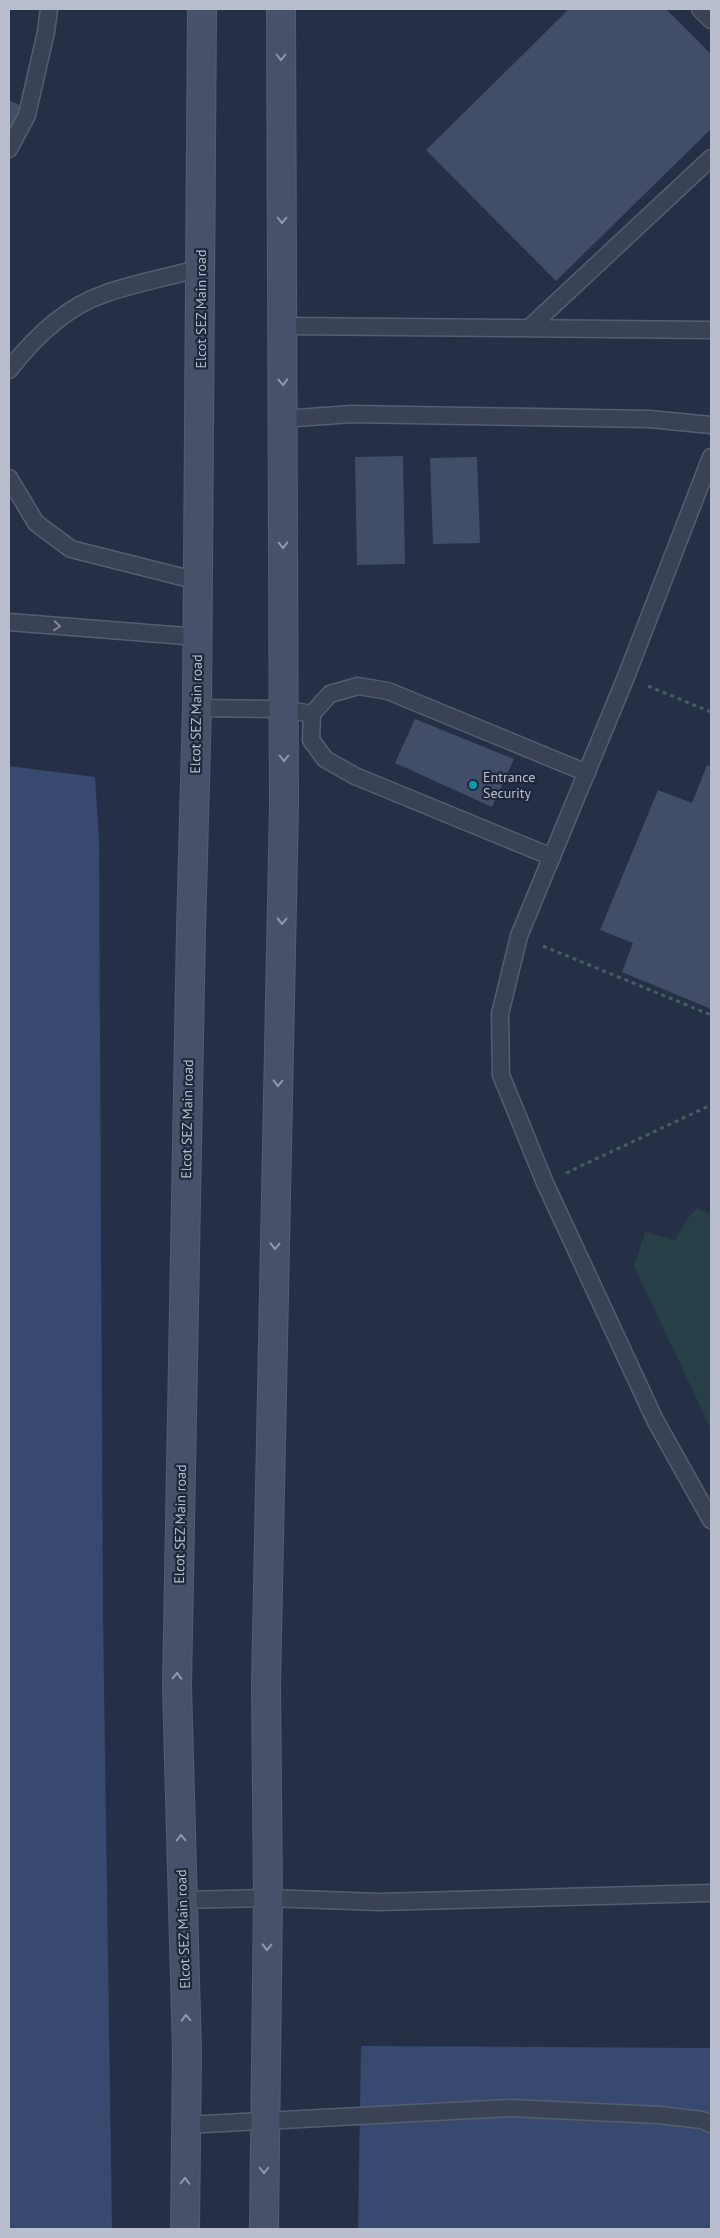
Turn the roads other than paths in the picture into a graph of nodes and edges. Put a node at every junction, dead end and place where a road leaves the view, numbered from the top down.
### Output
1 (49, 9) edge
2 (202, 9) edge
3 (281, 9) edge
4 (700, 9) edge
5 (711, 20) edge
6 (9, 149) edge
7 (711, 158) edge
8 (201, 268) junction
9 (283, 326) junction
10 (529, 328) junction
11 (711, 330) edge
12 (9, 370) edge
13 (283, 420) junction
14 (711, 425) edge
15 (711, 457) edge
16 (9, 478) edge
17 (198, 581) junction
18 (9, 622) edge
19 (198, 638) junction
20 (197, 708) junction
21 (284, 710) junction
22 (312, 714) junction
23 (587, 773) junction
24 (552, 857) junction
25 (711, 1520) edge
26 (711, 1894) edge
27 (268, 1898) junction
28 (182, 1900) junction
29 (264, 2121) junction
30 (711, 2124) edge
31 (186, 2125) junction
32 (185, 2229) edge
33 (264, 2229) edge

1 - 6 lane
2 - 8 street, Elcot SEZ Main road
3 -> 9 street
4 - 5 lane
7 - 10 lane
8 - 12 lane
8 - 17 street, Elcot SEZ Main road
9 - 10 lane
9 -> 13 street
10 - 11 lane
13 - 14 lane
13 -> 21 street
15 - 23 lane
16 - 17 lane
17 - 19 street, Elcot SEZ Main road
18 -> 19 lane
19 - 20 street, Elcot SEZ Main road
20 - 21 lane
28 -> 20 street, Elcot SEZ Main road
21 - 22 lane
21 -> 27 street
22 - 23 lane
22 - 24 lane
23 - 24 lane
24 - 25 lane
26 - 27 lane
27 - 28 lane
27 -> 29 street
31 -> 28 street, Elcot SEZ Main road
29 - 30 lane
29 - 31 lane
29 -> 33 street
32 -> 31 street, Elcot SEZ Main road

